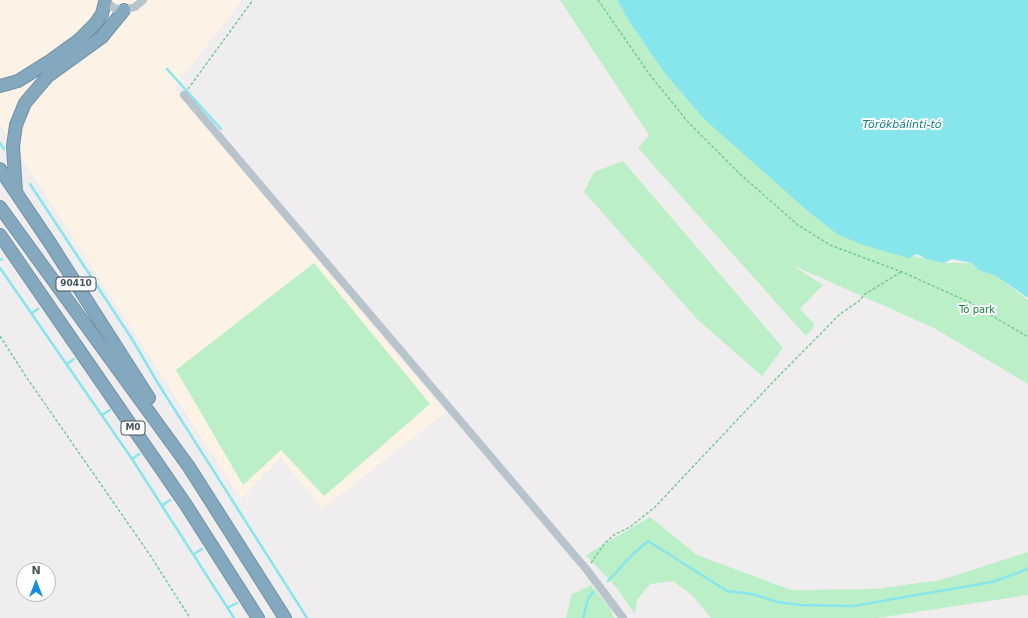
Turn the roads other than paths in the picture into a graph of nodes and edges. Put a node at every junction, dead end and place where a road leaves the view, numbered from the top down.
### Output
1 (143, 0) edge
2 (105, 1) edge
3 (124, 10) junction
4 (0, 86) edge
5 (186, 92) road end
6 (0, 169) edge
7 (16, 193) junction
8 (0, 207) edge
9 (0, 235) edge
10 (189, 467) junction
11 (258, 618) edge
12 (285, 618) edge
13 (623, 618) edge

1 - 3 street
2 - 3 street
2 - 4 highway
3 - 7 highway
5 - 13 street
6 - 7 highway, 90410
7 - 10 highway, 90410
8 - 10 highway, M0
9 - 11 highway, M0
10 - 12 highway, M0

